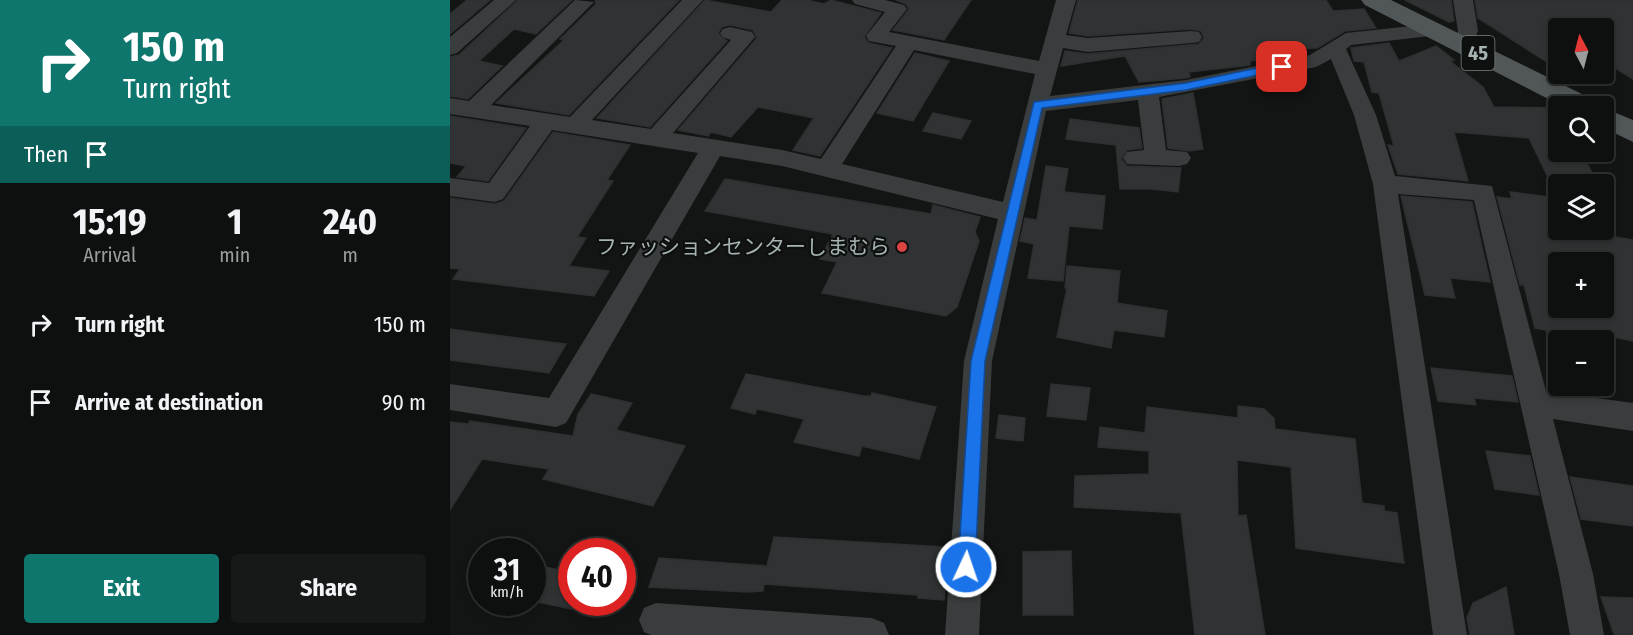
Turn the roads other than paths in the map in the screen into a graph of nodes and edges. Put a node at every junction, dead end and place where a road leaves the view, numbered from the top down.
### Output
1 (506, 0) edge
2 (693, 0) edge
3 (862, 0) edge
4 (1066, 0) edge
5 (1373, 0) edge
6 (1463, 0) edge
7 (584, 2) dead end
8 (1431, 30) junction
9 (730, 33) dead end
10 (1192, 37) dead end
11 (1055, 40) junction
12 (908, 43) junction
13 (1463, 45) junction
14 (450, 48) edge
15 (1336, 49) junction
16 (1047, 70) junction
17 (1148, 92) junction
18 (1563, 96) edge
19 (1038, 105) junction
20 (450, 106) edge
21 (474, 109) junction
22 (546, 121) junction
23 (1614, 122) edge
24 (574, 126) junction
25 (1633, 132) edge
26 (656, 138) junction
27 (713, 148) junction
28 (1157, 158) dead end
29 (826, 169) junction
30 (1385, 184) junction
31 (450, 187) edge
32 (1011, 213) junction
33 (450, 397) edge
34 (1534, 403) junction
35 (1633, 417) edge
36 (656, 620) dead end
37 (872, 635) edge
38 (962, 635) edge
39 (1450, 635) edge
40 (1587, 635) edge

1 - 14 street
2 - 24 street
3 - 12 street
4 - 11 street
5 - 8 main road, 45
6 - 13 street
7 - 21 street
8 - 13 main road, 45
8 - 15 street
9 - 26 street
10 - 11 street
11 - 16 street
12 - 16 street
12 - 29 street
13 - 18 main road, 45
15 - 17 street
15 - 30 street
16 - 19 street
17 - 19 street
17 - 28 street
19 - 32 street
20 - 21 street
21 - 22 street
22 - 24 street
22 - 31 street
23 - 25 main road
24 - 26 street
26 - 27 street
27 - 29 street
27 - 33 street
29 - 32 street
30 - 34 street
30 - 39 street
32 - 38 street
34 - 35 street
34 - 40 street
36 - 37 street

